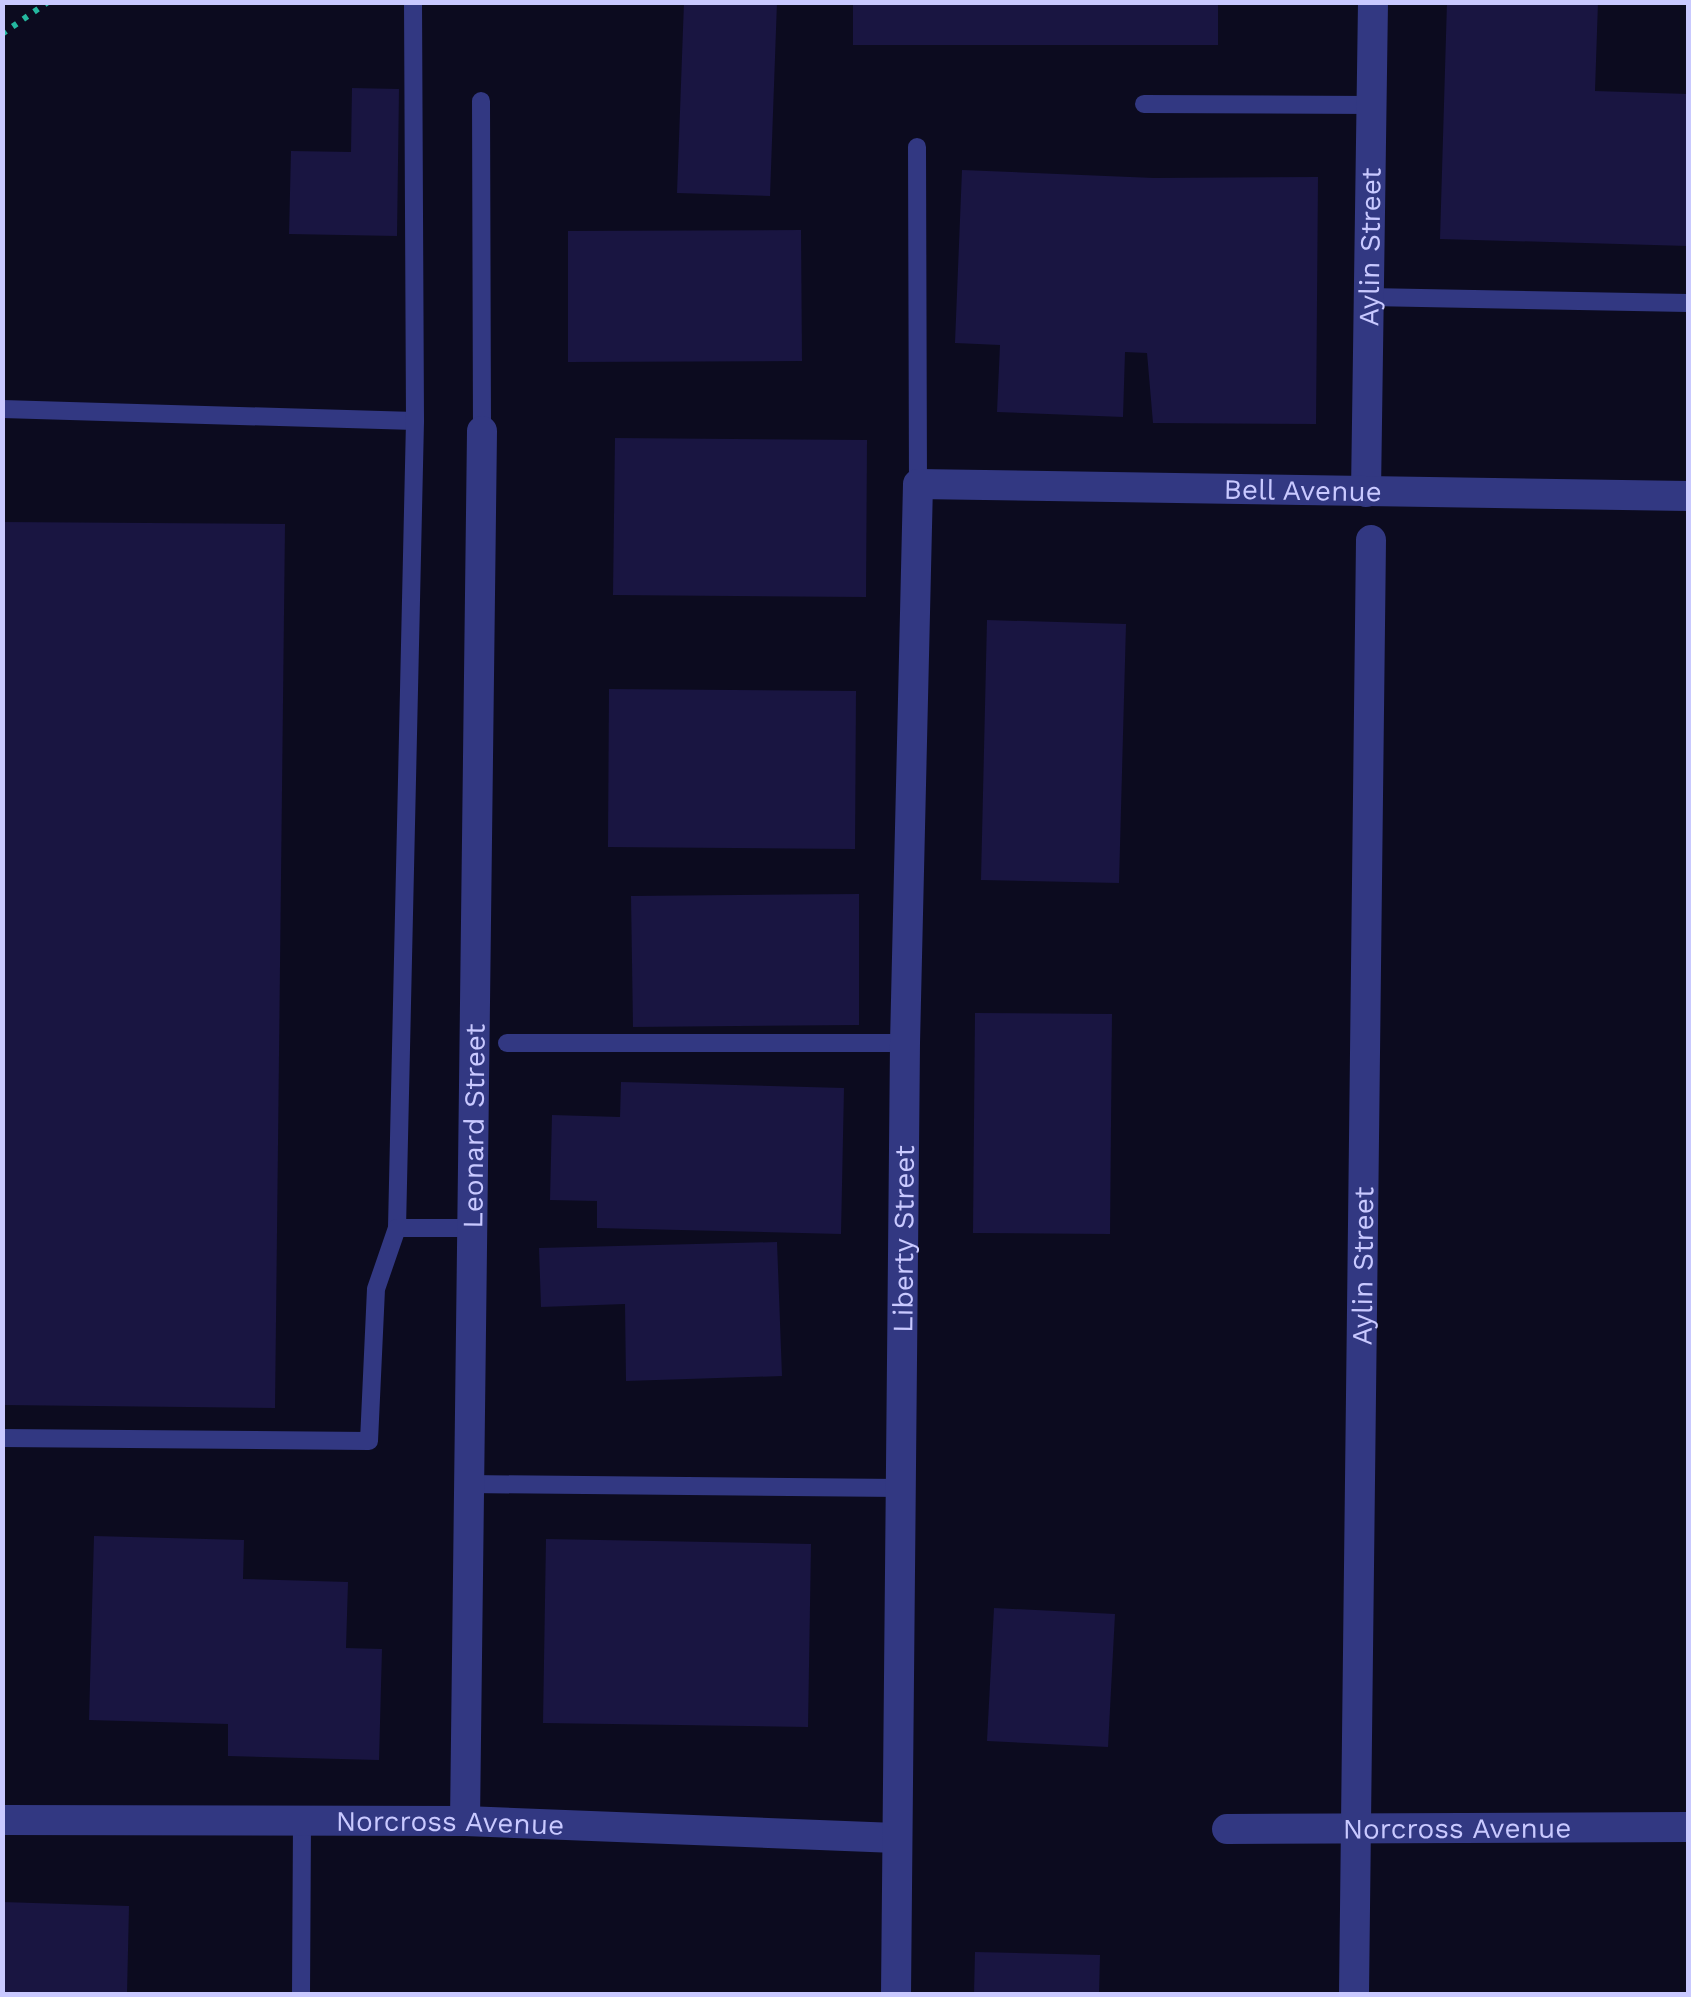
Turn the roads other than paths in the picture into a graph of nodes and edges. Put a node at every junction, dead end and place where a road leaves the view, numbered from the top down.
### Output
1 (413, 2) edge
2 (1373, 2) edge
3 (482, 102) dead end
4 (1144, 104) dead end
5 (1372, 105) junction
6 (917, 147) dead end
7 (1369, 297) junction
8 (1688, 304) edge
9 (2, 409) edge
10 (415, 421) junction
11 (482, 431) joint
12 (918, 484) junction
13 (1366, 492) junction
14 (1688, 496) edge
15 (1371, 540) dead end
16 (905, 1042) junction
17 (507, 1043) dead end
18 (396, 1228) junction
19 (473, 1228) junction
20 (2, 1438) edge
21 (469, 1484) junction
22 (900, 1488) junction
23 (2, 1820) edge
24 (302, 1822) junction
25 (465, 1822) junction
26 (1688, 1827) edge
27 (1356, 1828) junction
28 (1227, 1829) dead end
29 (896, 1838) junction
30 (301, 1994) edge
31 (896, 1994) edge
32 (1354, 1994) edge

1 - 10 lane
2 - 5 street, Aylin Street
3 - 11 lane
4 - 5 lane
5 - 7 street, Aylin Street
6 - 12 lane
7 - 8 lane
7 - 13 street, Aylin Street
9 - 10 lane
10 - 18 lane
11 - 19 street, Leonard Street
12 - 13 street, Bell Avenue
12 - 16 street, Liberty Street
13 - 14 street, Bell Avenue
15 - 27 street, Aylin Street
16 - 17 lane
16 - 22 street, Liberty Street
18 - 19 lane
18 - 20 lane
19 - 21 street, Leonard Street
21 - 22 lane
21 - 25 street, Leonard Street
22 - 29 street, Liberty Street
23 - 24 street, Norcross Avenue
24 - 25 street, Norcross Avenue
24 - 30 lane
25 - 29 street, Norcross Avenue
26 - 27 street, Norcross Avenue
27 - 28 street, Norcross Avenue
27 - 32 street, Aylin Street
29 - 31 street, Liberty Street

